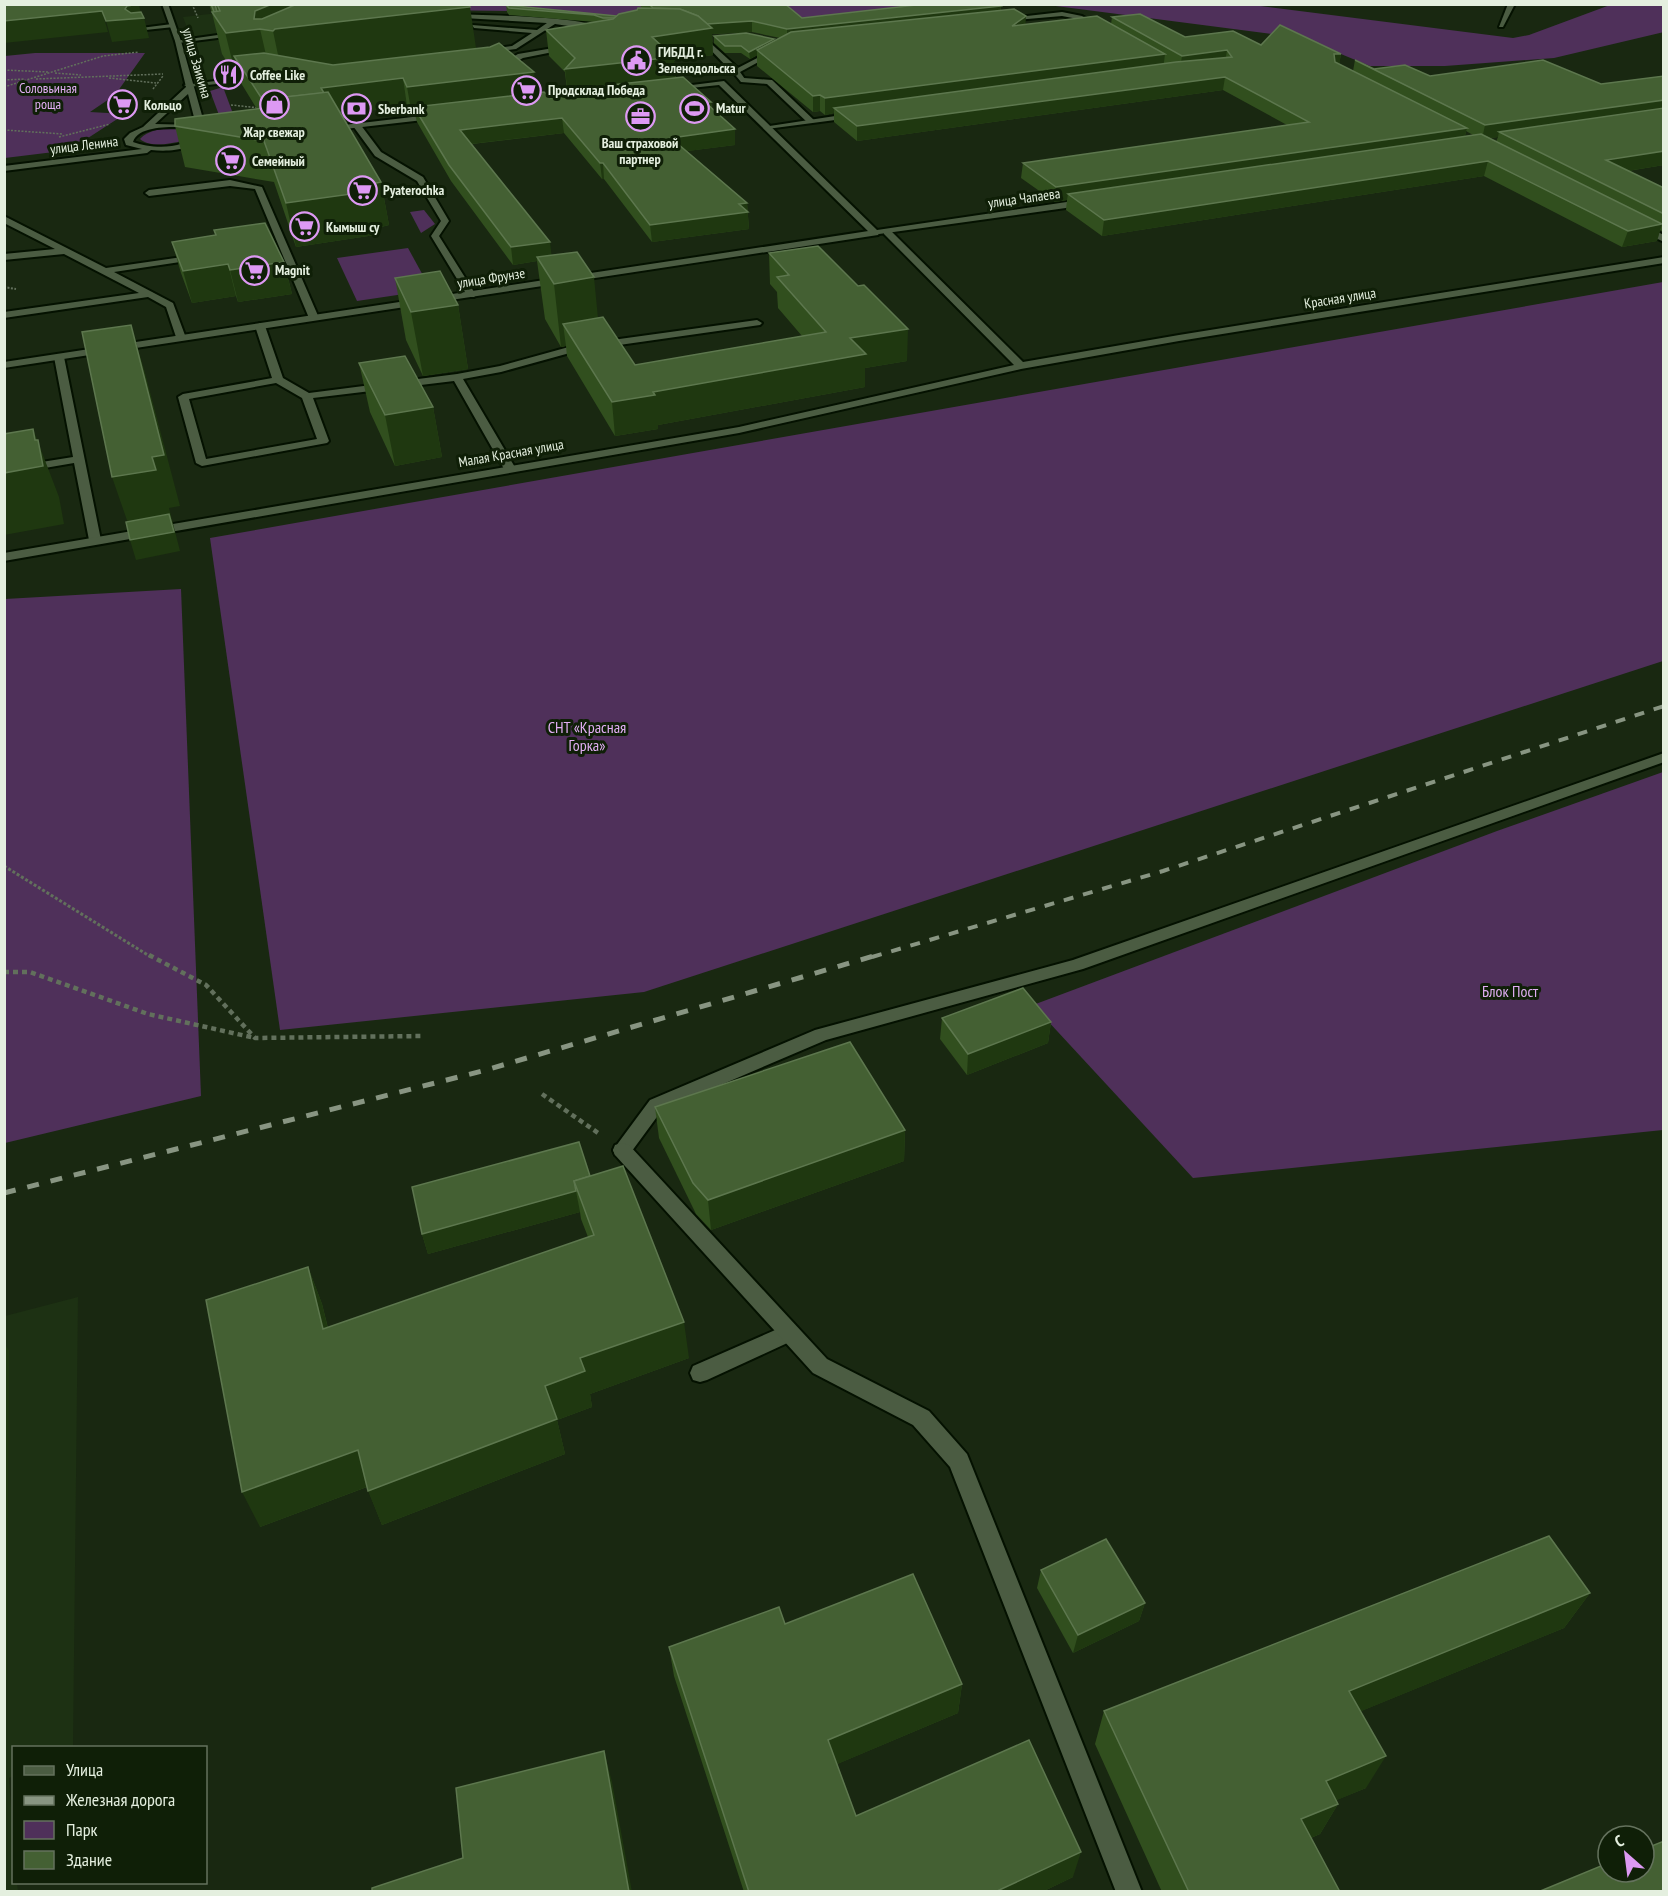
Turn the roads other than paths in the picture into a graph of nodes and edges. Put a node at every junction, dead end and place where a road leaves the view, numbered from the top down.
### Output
1 (165, 4) edge
2 (1512, 4) edge
3 (990, 21) edge
4 (554, 22) junction
5 (172, 26) junction
6 (1501, 26) dead end
7 (136, 29) edge
8 (613, 29) edge
9 (252, 32) edge
10 (1109, 33) edge
11 (540, 34) junction
12 (693, 34) edge
13 (608, 37) edge
14 (599, 38) edge
15 (703, 39) junction
16 (713, 39) edge
17 (178, 41) junction
18 (584, 45) edge
19 (514, 48) junction
20 (780, 48) edge
21 (479, 52) edge
22 (538, 52) junction
23 (493, 70) edge
24 (736, 71) junction
25 (270, 76) edge
26 (744, 80) junction
27 (721, 83) junction
28 (189, 87) junction
29 (666, 89) edge
30 (452, 114) edge
31 (867, 114) edge
32 (811, 121) junction
33 (357, 126) junction
34 (767, 127) junction
35 (145, 129) junction
36 (312, 131) edge
37 (131, 135) junction
38 (205, 136) junction
39 (120, 140) dead end
40 (100, 148) dead end
41 (166, 148) junction
42 (33, 165) junction
43 (4, 169) edge
44 (149, 193) dead end
45 (1100, 200) edge
46 (4, 219) edge
47 (1633, 223) edge
48 (887, 232) junction
49 (875, 233) junction
50 (1664, 239) edge
51 (282, 243) junction
52 (270, 245) edge
53 (67, 251) junction
54 (212, 254) edge
55 (4, 258) edge
56 (1664, 260) edge
57 (106, 271) junction
58 (150, 294) junction
59 (471, 295) junction
60 (4, 315) edge
61 (314, 318) junction
62 (758, 323) dead end
63 (260, 326) junction
64 (181, 338) junction
65 (59, 357) junction
66 (4, 365) edge
67 (1021, 366) junction
68 (457, 377) junction
69 (278, 380) junction
70 (308, 396) junction
71 (79, 459) junction
72 (510, 469) junction
73 (4, 472) edge
74 (95, 540) junction
75 (4, 557) edge
76 (1664, 757) edge
77 (789, 1333) junction
78 (700, 1373) dead end
79 (1129, 1892) edge

1 - 5 street, улица Заикина
2 - 6 street
3 - 10 street
4 - 8 street
4 - 11 street
4 - 11 street
5 - 7 street
5 - 17 street, улица Заикина
9 - 17 street
11 - 19 street
12 - 15 street
13 - 14 street
15 - 16 street
15 - 24 street
17 - 28 street, улица Заикина
18 - 22 street
19 - 21 street
19 - 22 street
20 - 24 street
22 - 23 street
24 - 26 street
25 - 28 street
26 - 27 street
26 - 32 street
27 - 29 street
27 - 34 street
28 - 35 street
28 - 38 street, улица Заикина
30 - 33 street
31 - 32 street
32 - 34 street
33 - 36 street
33 - 59 street
34 - 49 street
35 - 37 street
35 - 38 street
37 - 39 street
37 - 41 street
38 - 41 street
40 - 42 street
41 - 42 street, улица Ленина
42 - 43 street, улица Ленина
44 - 51 street
45 - 48 street, улица Чапаева
46 - 53 street
47 - 50 street
48 - 49 street, улица Чапаева
48 - 67 street
49 - 59 street, улица Фрунзе
51 - 52 street
51 - 61 street
53 - 55 street
53 - 57 street
54 - 57 street
56 - 67 street, Красная улица
57 - 58 street
58 - 60 street
58 - 64 street
59 - 61 street, улица Фрунзе
61 - 63 street, улица Фрунзе
62 - 68 street
63 - 64 street, улица Фрунзе
63 - 69 street
64 - 65 street, улица Фрунзе
65 - 66 street, улица Фрунзе
65 - 71 street
67 - 72 street, Малая Красная улица
68 - 70 street
68 - 72 street
69 - 70 street
69 - 70 street
71 - 73 street
71 - 74 street
72 - 74 street, Малая Красная улица
74 - 75 street, Малая Красная улица
76 - 77 street
77 - 78 street
77 - 79 street

